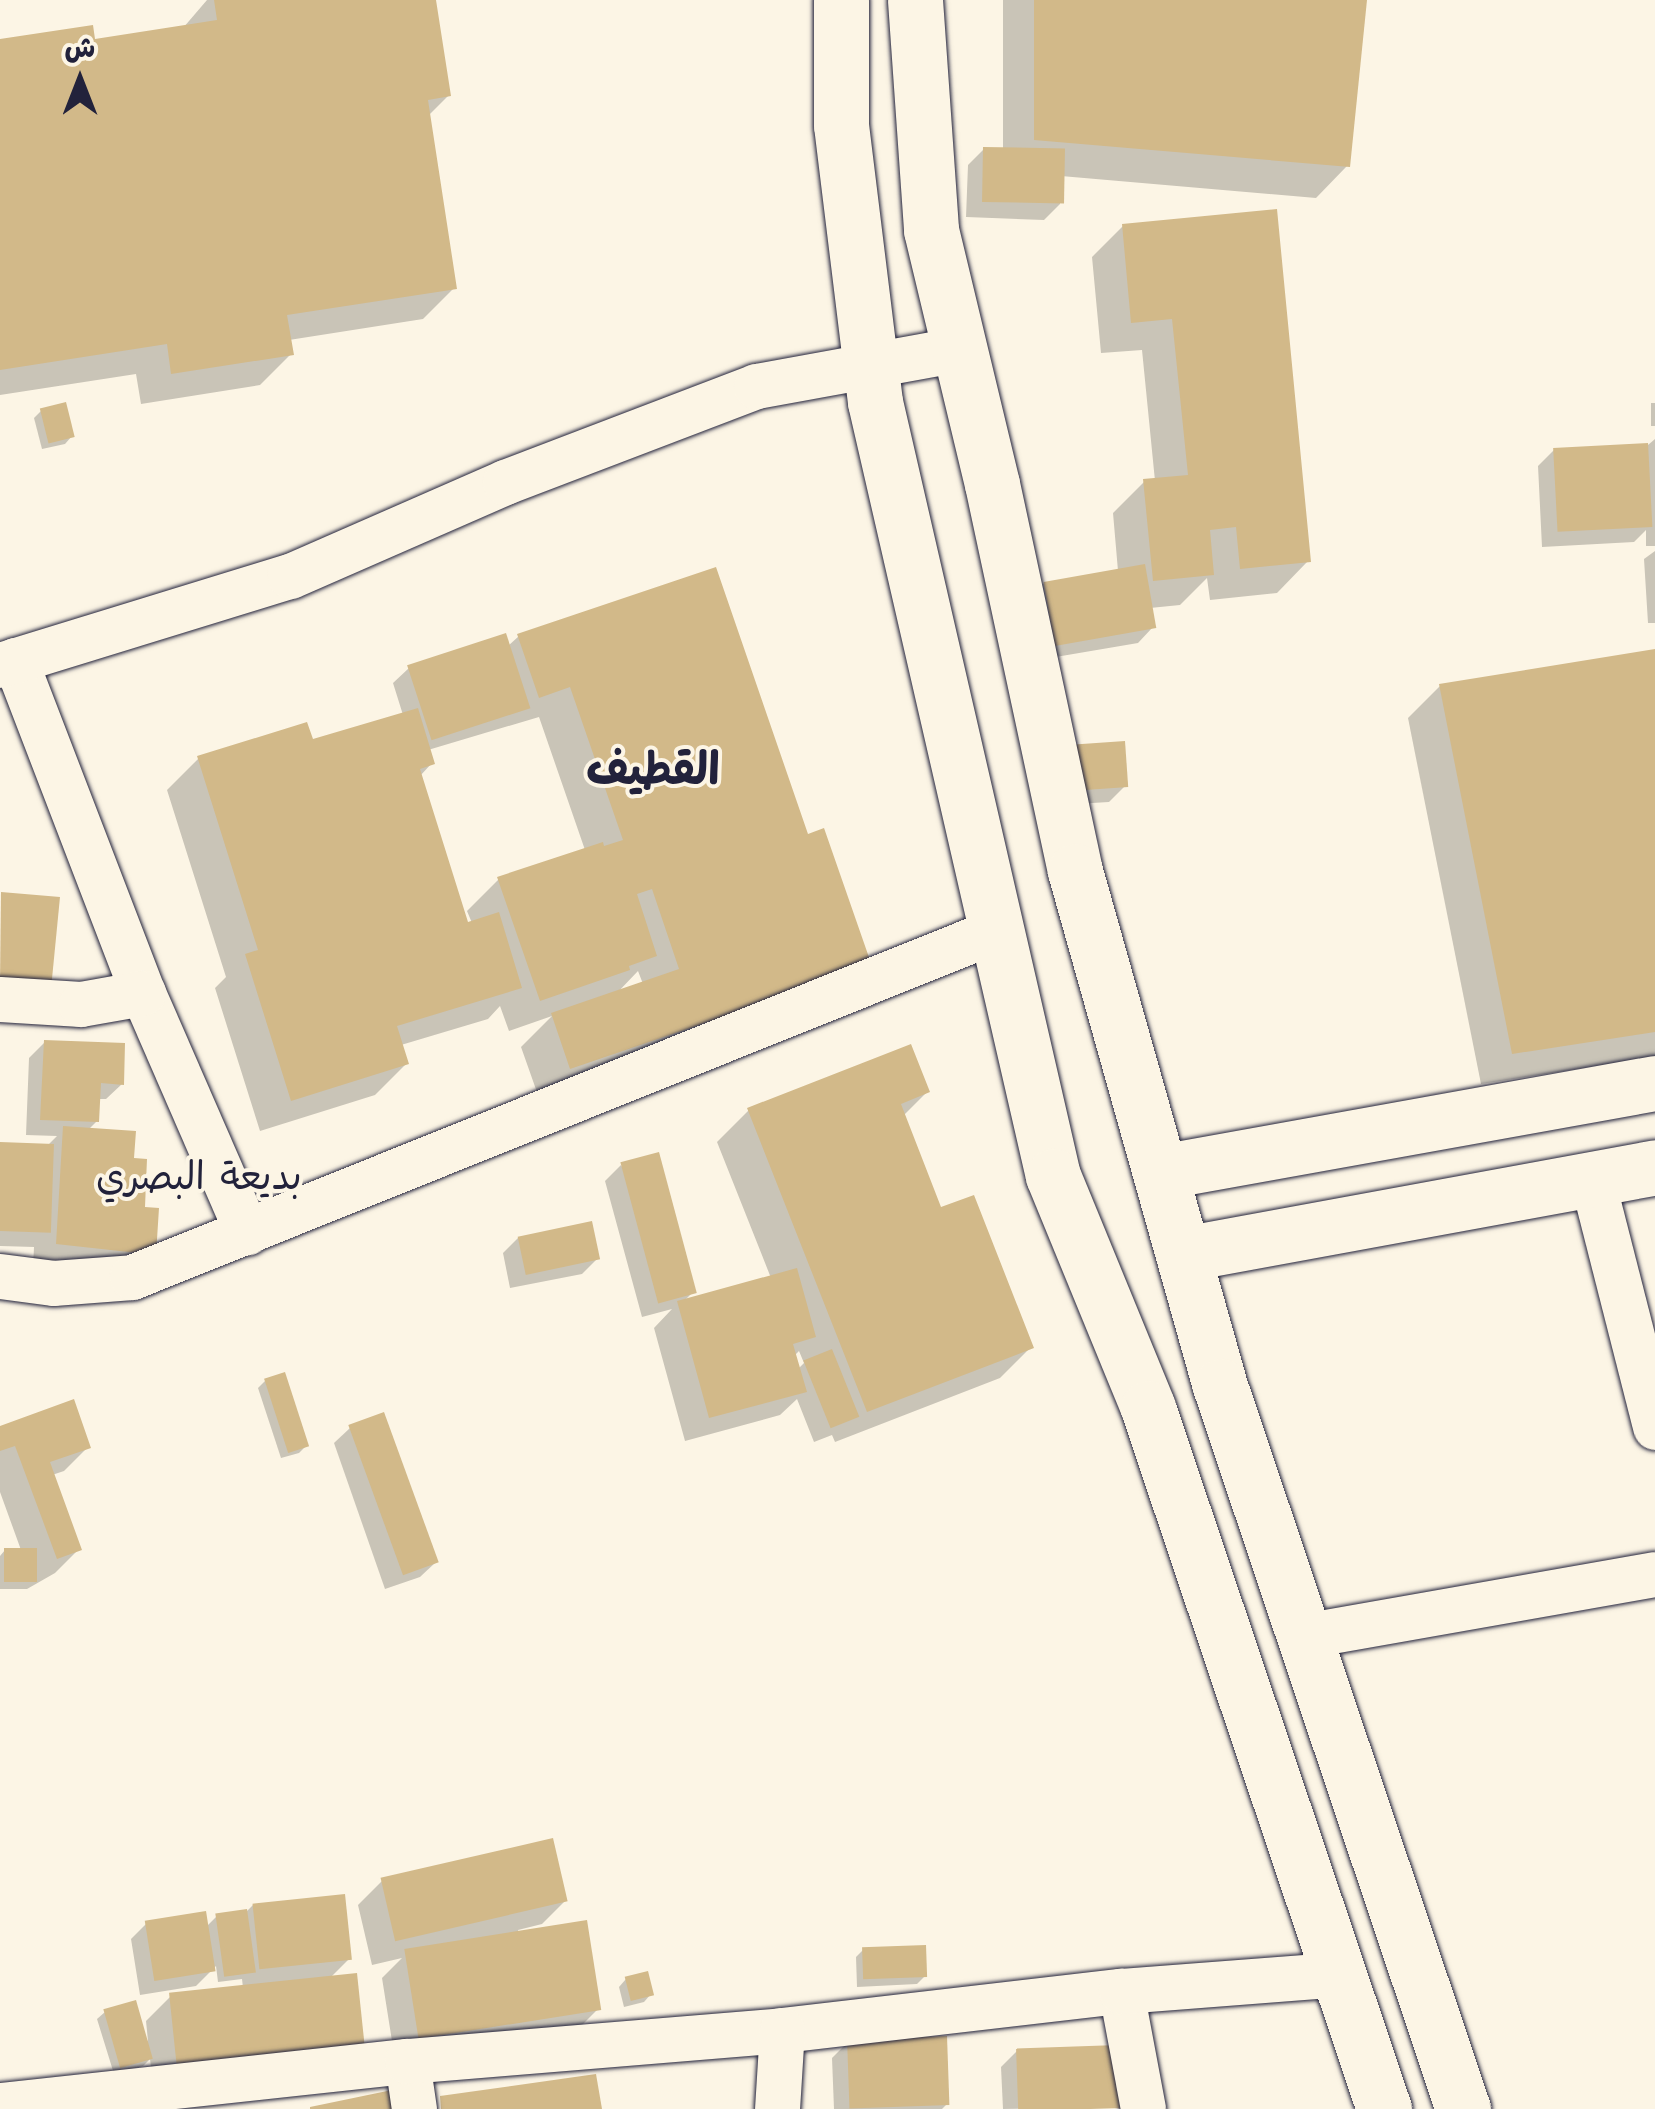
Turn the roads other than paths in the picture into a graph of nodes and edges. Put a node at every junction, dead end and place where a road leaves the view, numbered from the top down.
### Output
1 (841, 0) edge
2 (916, 0) edge
3 (959, 349) junction
4 (871, 367) junction
5 (8, 663) edge
6 (994, 931) junction
7 (143, 993) junction
8 (0, 999) edge
9 (1655, 1083) edge
10 (1655, 1168) edge
11 (1160, 1172) junction
12 (1592, 1179) junction
13 (247, 1232) junction
14 (1183, 1254) junction
15 (0, 1276) edge
16 (1655, 1427) edge
17 (1655, 1574) edge
18 (1303, 1636) junction
19 (1342, 1974) junction
20 (1121, 1991) junction
21 (782, 2030) junction
22 (406, 2061) junction
23 (0, 2105) edge
24 (414, 2109) edge
25 (777, 2109) edge
26 (1143, 2109) edge
27 (1384, 2109) edge
28 (1463, 2109) edge

1 - 4 street
2 - 3 street
3 - 4 street
3 - 11 street
4 - 5 street
4 - 6 street
5 - 7 street
6 - 13 street
6 - 19 street
7 - 8 street
7 - 13 street
9 - 11 street
10 - 12 street
11 - 14 street
12 - 14 street
12 - 16 street
13 - 15 street
14 - 18 street
17 - 18 street
18 - 28 street
19 - 20 street
19 - 27 street
20 - 21 street
20 - 26 street
21 - 22 street
21 - 25 street
22 - 23 street
22 - 24 street

